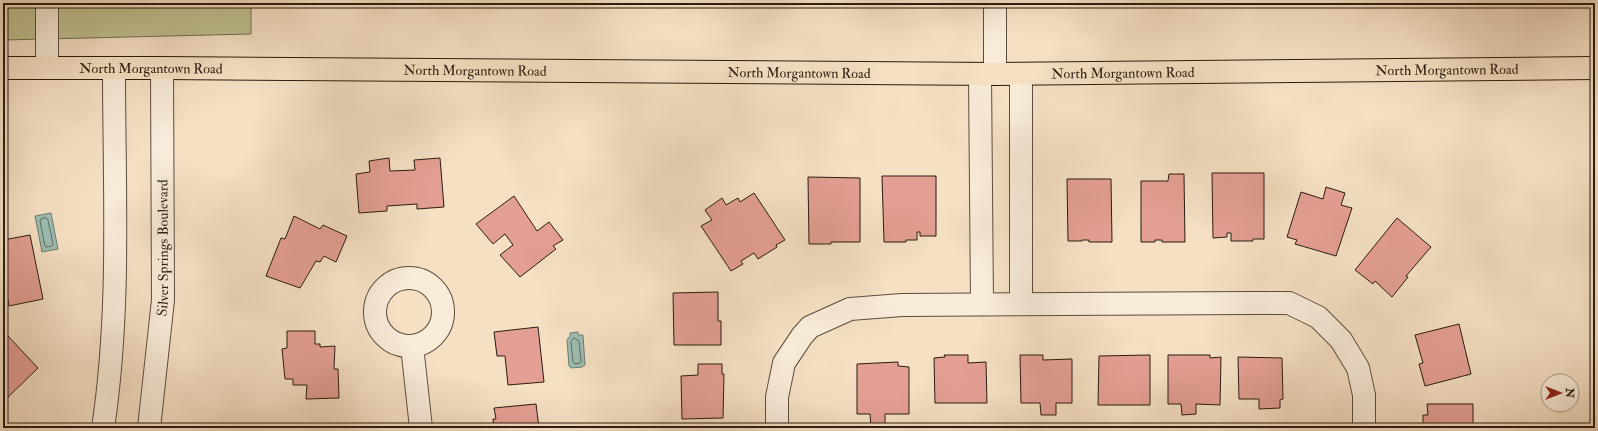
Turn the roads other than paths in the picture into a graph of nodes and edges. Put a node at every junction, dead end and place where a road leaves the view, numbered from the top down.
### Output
1 (47, 3) edge
2 (995, 3) edge
3 (3, 68) edge
4 (47, 68) junction
5 (114, 68) junction
6 (162, 68) junction
7 (1595, 68) edge
8 (988, 74) junction
9 (1021, 74) junction
10 (982, 304) junction
11 (1021, 304) junction
12 (412, 346) dead end
13 (103, 428) edge
14 (149, 428) edge
15 (421, 428) edge
16 (777, 428) edge
17 (1364, 428) edge

1 - 4 street
2 - 8 street
3 - 4 main road, North Morgantown Road
4 - 5 main road, North Morgantown Road
5 - 6 main road, North Morgantown Road
5 - 13 street
6 - 8 main road, North Morgantown Road
6 - 14 street, Silver Springs Boulevard
7 - 9 main road, North Morgantown Road
8 - 9 main road, North Morgantown Road
8 - 10 street
9 - 11 street
10 - 11 street
10 - 16 street
11 - 17 street
12 - 15 street

